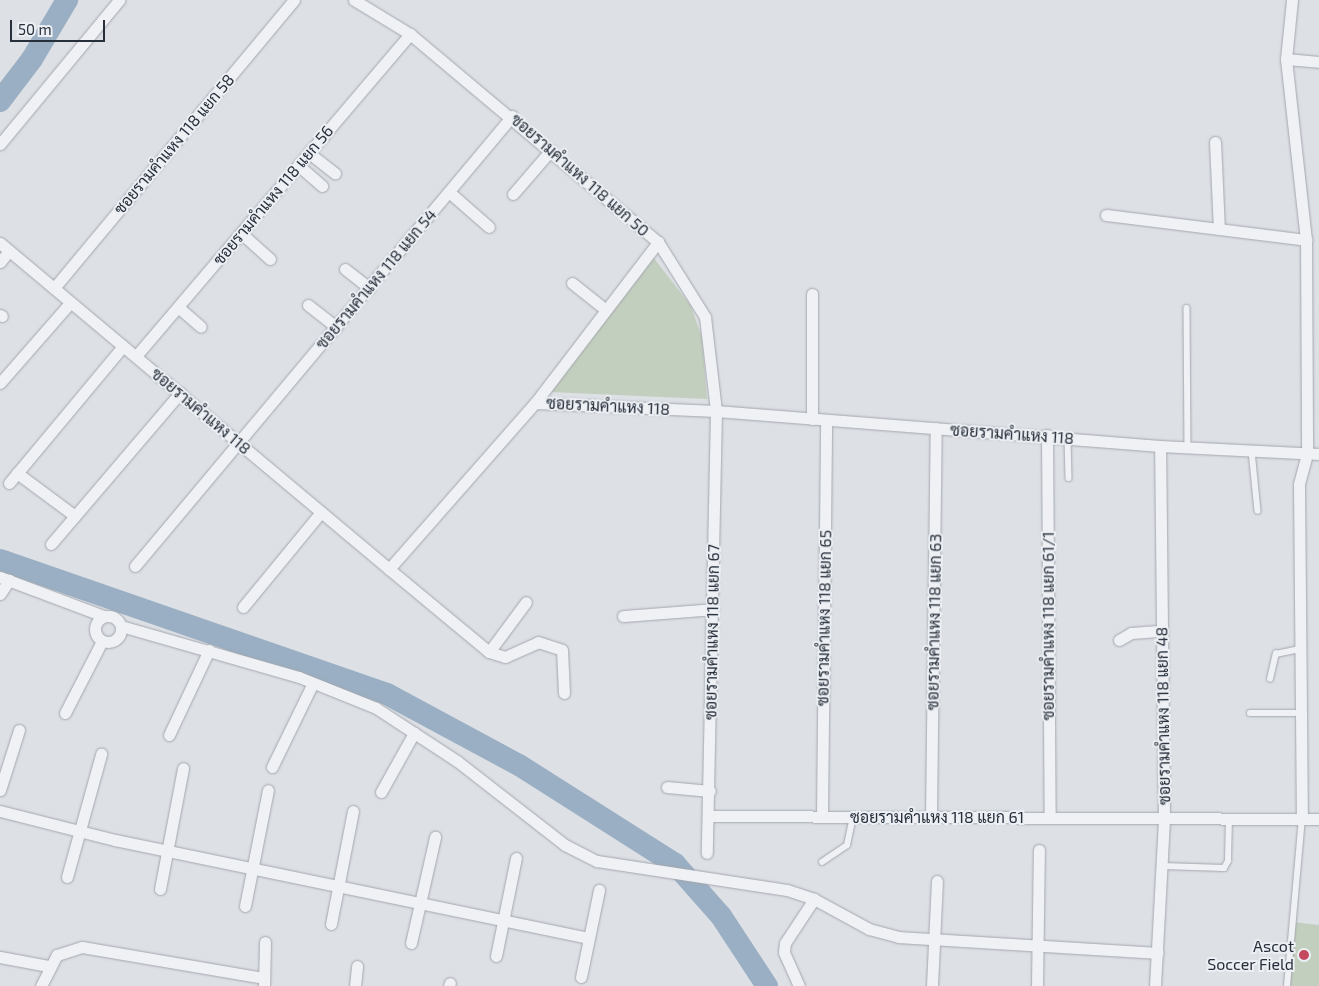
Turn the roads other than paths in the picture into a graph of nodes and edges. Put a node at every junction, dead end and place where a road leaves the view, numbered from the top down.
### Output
1 (119, 0) edge
2 (294, 0) edge
3 (354, 0) edge
4 (1292, 0) edge
5 (410, 34) junction
6 (1286, 59) junction
7 (1319, 62) edge
8 (512, 116) junction
9 (1215, 142) dead end
10 (0, 144) edge
11 (552, 150) junction
12 (309, 152) junction
13 (298, 165) junction
14 (335, 173) dead end
15 (322, 186) dead end
16 (449, 192) junction
17 (513, 194) dead end
18 (1106, 215) dead end
19 (489, 227) dead end
20 (1220, 229) junction
21 (240, 233) junction
22 (1306, 240) junction
23 (658, 242) junction
24 (0, 243) edge
25 (10, 251) junction
26 (270, 259) dead end
27 (0, 262) edge
28 (345, 269) dead end
29 (572, 283) dead end
30 (54, 288) junction
31 (369, 288) junction
32 (812, 294) dead end
33 (70, 303) junction
34 (308, 305) dead end
35 (178, 308) junction
36 (1187, 308) dead end
37 (606, 310) junction
38 (201, 327) dead end
39 (336, 327) junction
40 (122, 346) junction
41 (136, 356) junction
42 (0, 383) edge
43 (180, 394) junction
44 (535, 403) junction
45 (716, 411) junction
46 (812, 419) junction
47 (826, 420) junction
48 (936, 428) junction
49 (1047, 435) junction
50 (1068, 438) junction
51 (240, 442) junction
52 (1160, 446) junction
53 (1188, 448) junction
54 (1252, 451) junction
55 (1307, 454) junction
56 (1319, 454) edge
57 (17, 472) junction
58 (1069, 478) dead end
59 (9, 483) dead end
60 (1258, 511) dead end
61 (321, 512) junction
62 (75, 516) junction
63 (51, 544) dead end
64 (135, 566) dead end
65 (389, 569) junction
66 (4, 578) edge
67 (0, 594) edge
68 (526, 602) dead end
69 (243, 607) dead end
70 (713, 609) junction
71 (104, 616) junction
72 (623, 616) dead end
73 (121, 626) junction
74 (1162, 631) junction
75 (1119, 640) dead end
76 (102, 641) junction
77 (1300, 649) junction
78 (209, 650) junction
79 (489, 652) junction
80 (1270, 679) dead end
81 (313, 683) junction
82 (564, 694) dead end
83 (1301, 712) junction
84 (1250, 713) dead end
85 (65, 714) dead end
86 (19, 730) dead end
87 (414, 733) junction
88 (169, 735) dead end
89 (101, 754) dead end
90 (5, 755) edge
91 (272, 766) dead end
92 (183, 768) dead end
93 (666, 787) dead end
94 (0, 790) edge
95 (268, 790) dead end
96 (710, 791) junction
97 (381, 792) dead end
98 (0, 811) edge
99 (353, 811) dead end
100 (709, 816) junction
101 (822, 816) junction
102 (853, 816) junction
103 (932, 816) junction
104 (1050, 818) junction
105 (1164, 818) junction
106 (1229, 818) junction
107 (1319, 818) edge
108 (1302, 819) junction
109 (80, 831) junction
110 (435, 837) dead end
111 (168, 850) junction
112 (1039, 850) dead end
113 (707, 853) dead end
114 (516, 858) dead end
115 (822, 862) dead end
116 (1163, 866) junction
117 (252, 868) junction
118 (67, 877) dead end
119 (937, 881) dead end
120 (338, 886) junction
121 (160, 889) dead end
122 (599, 890) dead end
123 (814, 899) junction
124 (420, 903) junction
125 (245, 906) dead end
126 (503, 920) junction
127 (331, 924) dead end
128 (588, 938) junction
129 (935, 940) junction
130 (266, 942) dead end
131 (411, 943) dead end
132 (1039, 947) junction
133 (1158, 953) junction
134 (496, 956) dead end
135 (0, 957) edge
136 (48, 966) junction
137 (357, 966) dead end
138 (581, 977) dead end
139 (264, 982) edge
140 (41, 986) edge
141 (355, 986) edge
142 (799, 986) edge
143 (932, 986) edge
144 (1037, 986) edge
145 (1155, 986) edge
146 (1287, 986) edge

1 - 10 street
2 - 30 street, ซอยรามคำแหง 118 แยก 58
3 - 5 street, ซอยรามคำแหง 118 แยก 50
4 - 6 street
5 - 8 street, ซอยรามคำแหง 118 แยก 50
5 - 12 street, ซอยรามคำแหง 118 แยก 56
6 - 7 street
6 - 22 street
8 - 11 street, ซอยรามคำแหง 118 แยก 50
8 - 16 street, ซอยรามคำแหง 118 แยก 54
9 - 20 street
11 - 17 street
11 - 23 street, ซอยรามคำแหง 118 แยก 50
12 - 13 street, ซอยรามคำแหง 118 แยก 56
12 - 14 street
13 - 15 street
13 - 21 street, ซอยรามคำแหง 118 แยก 56
16 - 19 street
16 - 31 street, ซอยรามคำแหง 118 แยก 54
18 - 20 street
20 - 22 street
21 - 26 street
21 - 35 street, ซอยรามคำแหง 118 แยก 56
22 - 55 street
23 - 37 street
23 - 45 street, ซอยรามคำแหง 118 แยก 50
24 - 25 street, ซอยรามคำแหง 118
25 - 27 street
25 - 30 street, ซอยรามคำแหง 118
28 - 31 street
29 - 37 street
30 - 33 street, ซอยรามคำแหง 118
31 - 39 street, ซอยรามคำแหง 118 แยก 54
32 - 46 street
33 - 40 street, ซอยรามคำแหง 118
33 - 42 street
34 - 39 street
35 - 38 street
35 - 41 street, ซอยรามคำแหง 118 แยก 56
36 - 53 lane
37 - 44 street
39 - 51 street, ซอยรามคำแหง 118 แยก 54
40 - 41 street, ซอยรามคำแหง 118
40 - 57 street
41 - 43 street, ซอยรามคำแหง 118
43 - 51 street, ซอยรามคำแหง 118
43 - 62 street
44 - 45 street, ซอยรามคำแหง 118
44 - 65 street, ซอยรามคำแหง 118
45 - 46 street, ซอยรามคำแหง 118
45 - 70 street, ซอยรามคำแหง 118 แยก 67
46 - 47 street, ซอยรามคำแหง 118
47 - 48 street, ซอยรามคำแหง 118
47 - 101 street, ซอยรามคำแหง 118 แยก 65
48 - 49 street, ซอยรามคำแหง 118
48 - 103 street, ซอยรามคำแหง 118 แยก 63
49 - 50 street, ซอยรามคำแหง 118
49 - 104 street, ซอยรามคำแหง 118 แยก 61/1
50 - 52 street, ซอยรามคำแหง 118
50 - 58 lane
51 - 61 street, ซอยรามคำแหง 118
51 - 64 street, ซอยรามคำแหง 118 แยก 54
52 - 53 street, ซอยรามคำแหง 118
52 - 74 street, ซอยรามคำแหง 118 แยก 48
53 - 54 street, ซอยรามคำแหง 118
54 - 55 street, ซอยรามคำแหง 118
54 - 60 lane
55 - 56 street, ซอยรามคำแหง 118
55 - 77 street
57 - 59 street
57 - 62 street
61 - 65 street, ซอยรามคำแหง 118
61 - 69 street
62 - 63 street
65 - 79 street
66 - 67 street
66 - 71 street
68 - 79 street
70 - 72 street
70 - 96 street, ซอยรามคำแหง 118 แยก 67
71 - 73 street
71 - 76 street
73 - 76 street
73 - 78 street
74 - 75 street
74 - 105 street, ซอยรามคำแหง 118 แยก 48
76 - 85 street
77 - 80 lane
77 - 83 street
78 - 81 street
78 - 88 street
79 - 82 street
81 - 87 street
81 - 91 street
83 - 84 lane
83 - 108 street
86 - 90 street
87 - 97 street
87 - 123 street
89 - 109 street
90 - 94 street
92 - 111 street
93 - 96 street
95 - 117 street
96 - 100 street, ซอยรามคำแหง 118 แยก 67
98 - 109 street
99 - 120 street
100 - 101 street, ซอยรามคำแหง 118 แยก 61
100 - 113 street, ซอยรามคำแหง 118 แยก 67
101 - 102 street, ซอยรามคำแหง 118 แยก 61
102 - 103 street, ซอยรามคำแหง 118 แยก 61
102 - 115 lane
103 - 104 street, ซอยรามคำแหง 118 แยก 61
104 - 105 street, ซอยรามคำแหง 118 แยก 61
105 - 106 street, ซอยรามคำแหง 118 แยก 61
105 - 116 street, ซอยรามคำแหง 118 แยก 48
106 - 108 street, ซอยรามคำแหง 118 แยก 61
106 - 116 lane
107 - 108 street, ซอยรามคำแหง 118 แยก 61
108 - 146 lane
109 - 111 street
109 - 118 street
110 - 124 street
111 - 117 street
111 - 121 street
112 - 132 street
114 - 126 street
116 - 133 street, ซอยรามคำแหง 118 แยก 48
117 - 120 street
117 - 125 street
119 - 129 street
120 - 124 street
120 - 127 street
122 - 128 street
123 - 129 street
123 - 142 street
124 - 126 street
124 - 131 street
126 - 128 street
126 - 134 street
128 - 138 street
129 - 132 street
129 - 143 street
130 - 139 street
132 - 133 street
132 - 144 street
133 - 145 street, ซอยรามคำแหง 118 แยก 48
135 - 136 street
136 - 139 street
136 - 140 street
137 - 141 street

